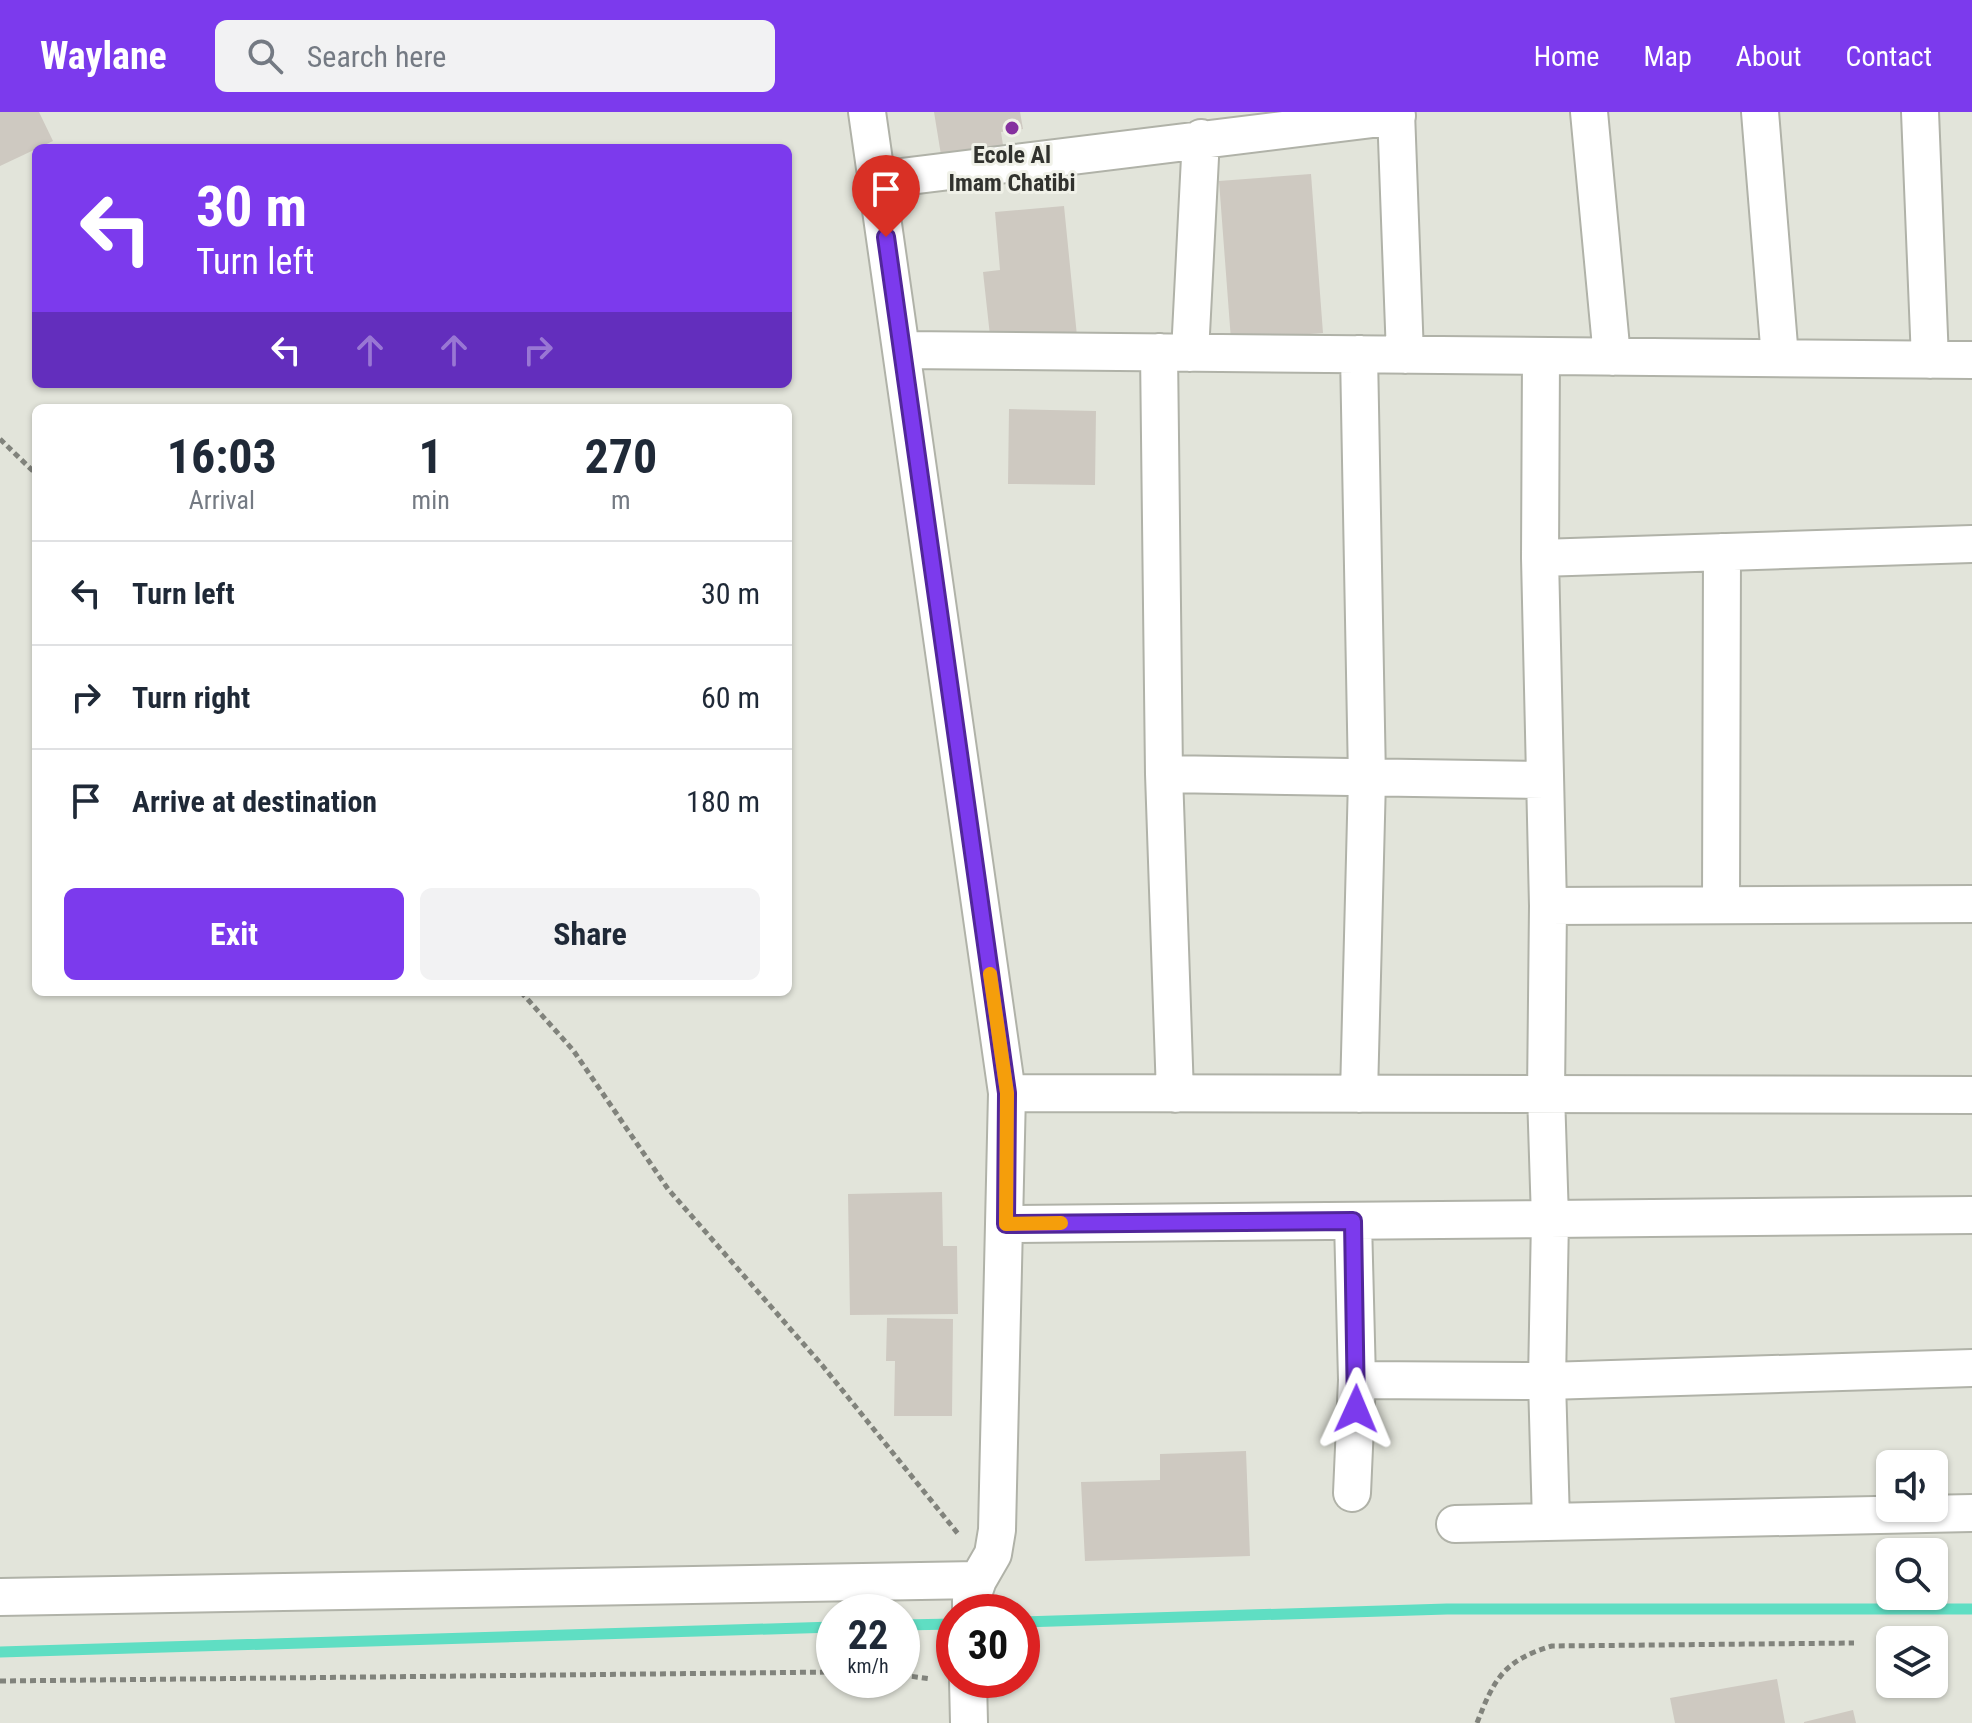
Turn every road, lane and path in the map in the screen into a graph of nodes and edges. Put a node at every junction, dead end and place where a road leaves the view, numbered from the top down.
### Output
1 (867, 112) edge
2 (1589, 112) edge
3 (1760, 112) edge
4 (1920, 112) edge
5 (1396, 114) edge
6 (1201, 138) junction
7 (877, 180) junction
8 (902, 350) junction
9 (1175, 353) junction
10 (1359, 354) junction
11 (1405, 355) junction
12 (1541, 356) junction
13 (1612, 357) junction
14 (1780, 358) junction
15 (1930, 360) junction
16 (1972, 360) edge
17 (0, 439) edge
18 (32, 470) edge
19 (1972, 544) edge
20 (1722, 552) junction
21 (1540, 558) junction
22 (1164, 774) junction
23 (1367, 779) junction
24 (1544, 780) junction
25 (1972, 904) edge
26 (1721, 905) junction
27 (1548, 906) junction
28 (525, 996) edge
29 (1007, 1093) junction
30 (1175, 1094) junction
31 (1359, 1094) junction
32 (1546, 1094) junction
33 (1972, 1095) edge
34 (1972, 1215) edge
35 (1550, 1219) junction
36 (1353, 1221) junction
37 (1006, 1224) junction
38 (1972, 1368) edge
39 (1357, 1380) junction
40 (1547, 1381) junction
41 (1352, 1493) dead end
42 (1972, 1513) edge
43 (1551, 1522) junction
44 (1455, 1524) dead end
45 (976, 1590) edge
46 (0, 1597) edge
47 (1854, 1643) dead end
48 (816, 1672) edge
49 (0, 1681) edge
50 (968, 1698) edge
51 (969, 1723) edge
52 (1477, 1723) edge

1 - 7 street
2 - 13 street
3 - 14 street
4 - 15 street
5 - 6 street
5 - 11 street
6 - 7 street
6 - 9 street
7 - 8 street
8 - 9 street
8 - 29 street
9 - 10 street
9 - 22 street
10 - 11 street
10 - 23 street
11 - 12 street
12 - 13 street
12 - 21 street
13 - 14 street
14 - 15 street
15 - 16 street
17 - 18 path
19 - 20 street
20 - 21 street
20 - 26 street
21 - 24 street
22 - 23 street
22 - 30 street
23 - 24 street
23 - 31 street
24 - 27 street
25 - 26 street
26 - 27 street
27 - 32 street
28 - 45 path
29 - 30 street
29 - 37 street
30 - 31 street
31 - 32 street
32 - 33 street
32 - 35 street
34 - 35 street
35 - 36 street
35 - 40 street
36 - 37 street
36 - 39 street
37 - 45 street
38 - 40 street
39 - 40 street
39 - 41 street
40 - 43 street
42 - 43 street
43 - 44 street
45 - 46 street
47 - 52 path
48 - 49 path
50 - 51 street

